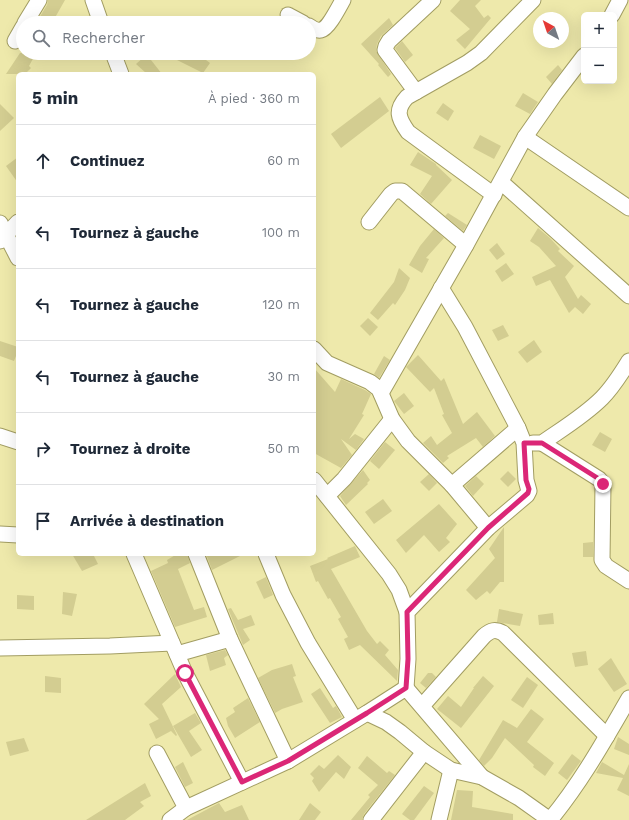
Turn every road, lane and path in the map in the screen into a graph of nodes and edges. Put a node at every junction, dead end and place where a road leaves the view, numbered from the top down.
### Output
1 (39, 0) edge
2 (93, 0) edge
3 (343, 0) edge
4 (433, 0) edge
5 (533, 0) edge
6 (620, 0) edge
7 (614, 12) edge
8 (288, 14) dead end
9 (29, 16) edge
10 (99, 16) edge
11 (291, 16) edge
12 (316, 30) edge
13 (116, 60) edge
14 (581, 60) edge
15 (120, 72) edge
16 (416, 92) junction
17 (524, 137) junction
18 (502, 182) junction
19 (494, 195) junction
20 (629, 208) edge
21 (369, 222) dead end
22 (16, 223) edge
23 (2, 233) edge
24 (466, 245) junction
25 (16, 255) edge
26 (442, 288) junction
27 (629, 296) edge
28 (316, 351) edge
29 (629, 361) edge
30 (381, 394) junction
31 (392, 418) junction
32 (518, 428) junction
33 (0, 436) edge
34 (16, 441) edge
35 (524, 443) junction
36 (542, 443) junction
37 (316, 482) edge
38 (452, 485) junction
39 (327, 496) junction
40 (488, 528) junction
41 (0, 534) edge
42 (16, 534) edge
43 (135, 556) edge
44 (197, 556) edge
45 (267, 556) edge
46 (629, 581) edge
47 (407, 612) junction
48 (230, 639) junction
49 (0, 648) edge
50 (174, 648) junction
51 (406, 688) junction
52 (629, 698) edge
53 (422, 706) junction
54 (361, 716) junction
55 (606, 736) junction
56 (424, 752) junction
57 (157, 753) dead end
58 (288, 761) junction
59 (451, 770) junction
60 (482, 777) junction
61 (242, 782) junction
62 (186, 808) junction
63 (170, 820) edge
64 (371, 820) edge
65 (439, 820) edge

1 - 9 street
2 - 10 street
3 - 12 street
4 - 16 street
5 - 16 street
6 - 7 street
8 - 11 street
13 - 15 street
14 - 17 street
16 - 19 street
17 - 18 street
17 - 20 street
18 - 19 street
18 - 27 street
19 - 24 street
21 - 24 street
22 - 23 street
23 - 25 street
24 - 26 street
26 - 30 street
26 - 32 street
28 - 30 street
29 - 36 street
30 - 31 street
31 - 38 street
31 - 39 street
32 - 35 street
32 - 38 street
33 - 34 street
35 - 36 street
35 - 40 street
36 - 46 street
37 - 39 street
38 - 40 street
39 - 47 street
40 - 47 street
41 - 42 street
43 - 50 street
44 - 48 street
45 - 54 street
47 - 51 street
48 - 50 street
48 - 58 street
49 - 50 street
50 - 61 street
51 - 53 street
51 - 54 street
52 - 55 street
53 - 55 street
53 - 60 street
54 - 56 street
54 - 58 street
55 - 60 street
56 - 59 street
56 - 64 street
57 - 62 street
58 - 61 street
59 - 60 street
59 - 65 street
61 - 62 street
62 - 63 street

